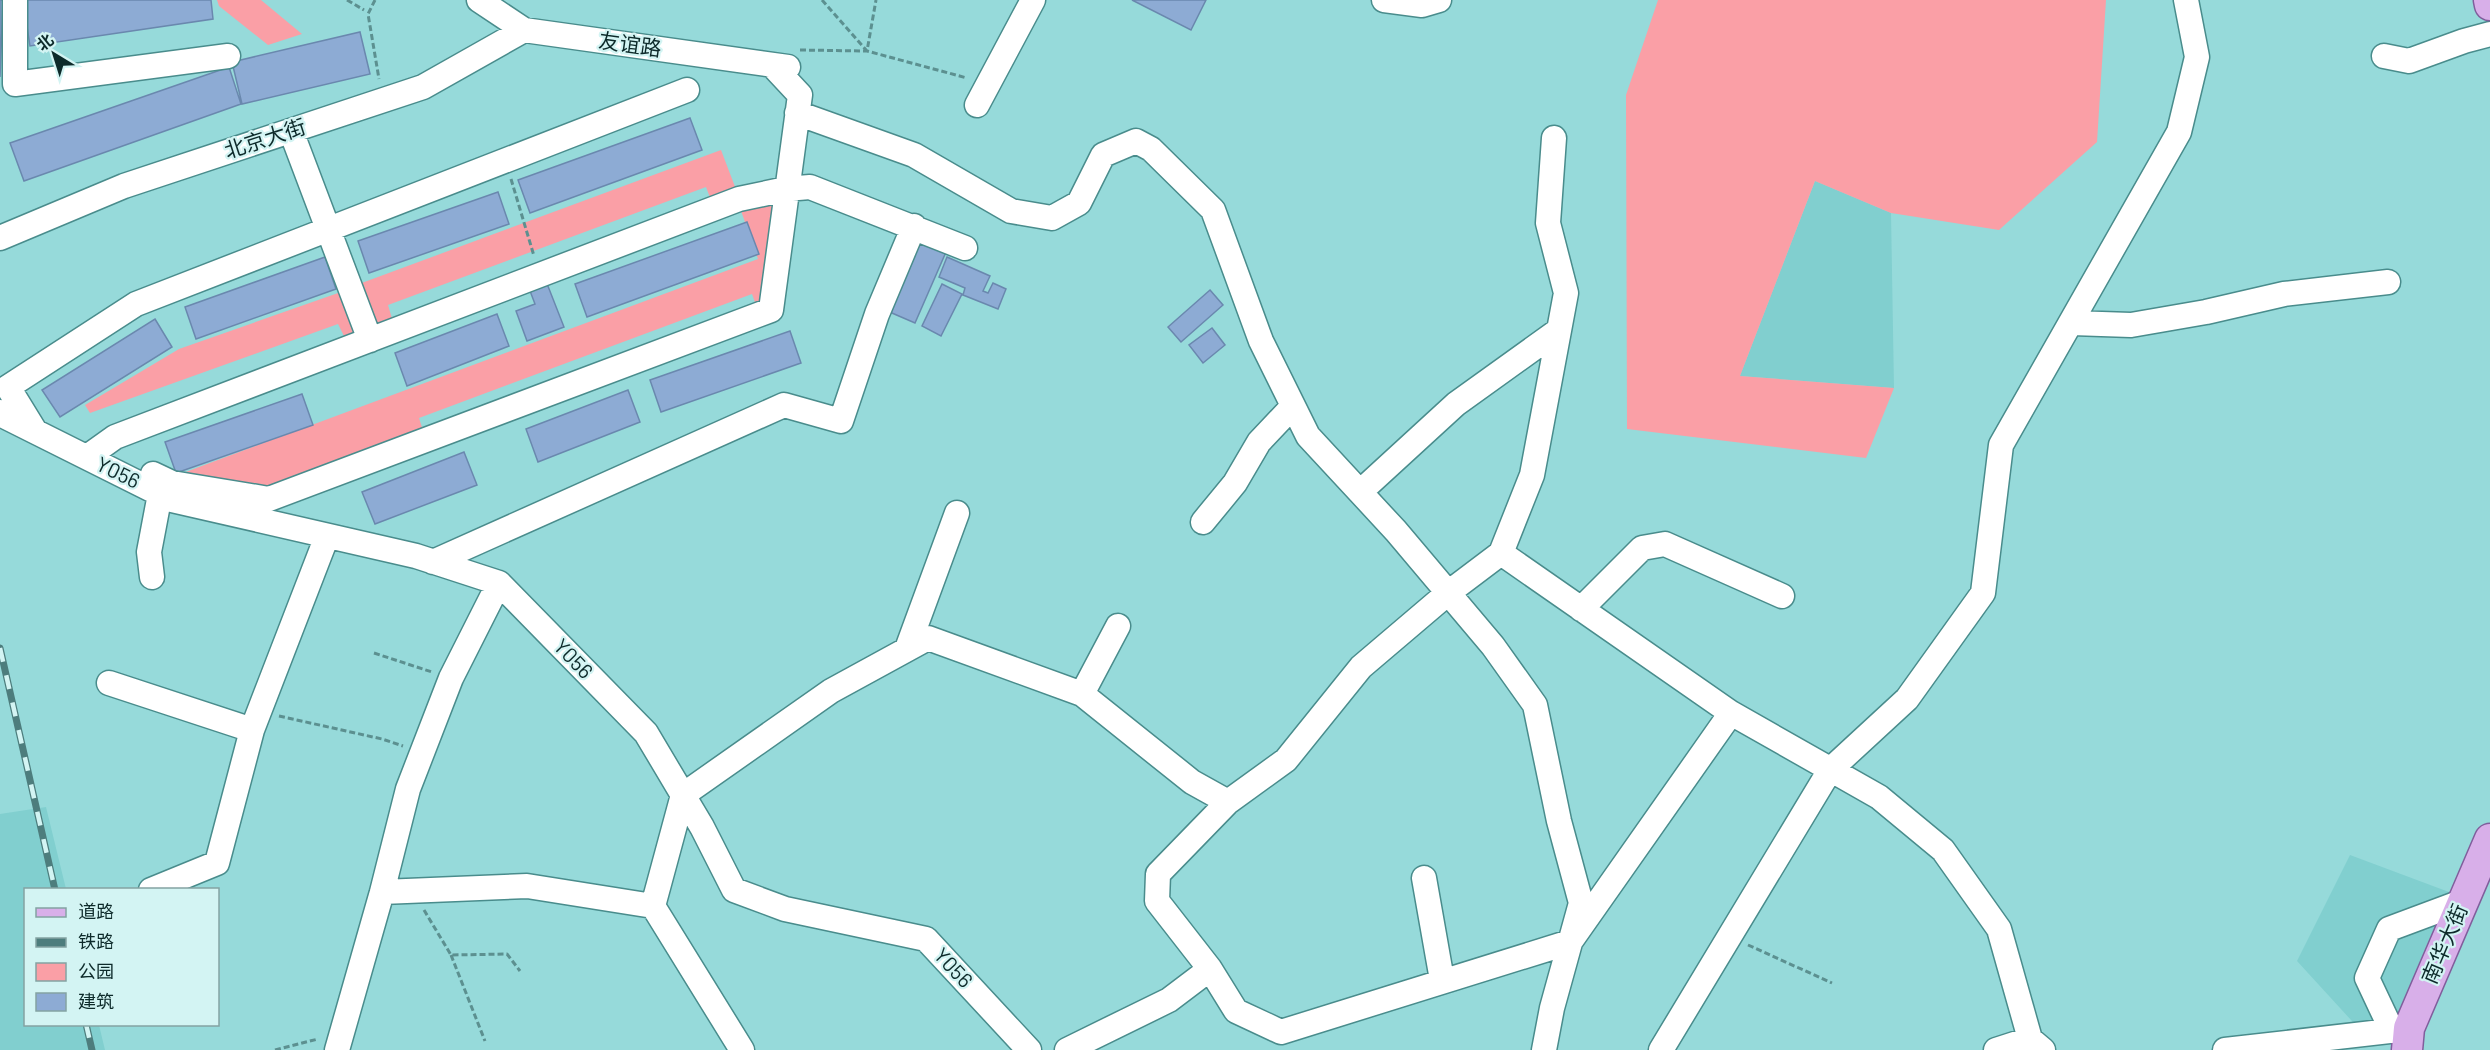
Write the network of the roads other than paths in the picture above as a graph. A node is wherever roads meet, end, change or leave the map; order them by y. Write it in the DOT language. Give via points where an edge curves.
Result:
graph roads {
  1 [pos="15,0"];
  2 [pos="479,0"];
  3 [pos="1033,0"];
  4 [pos="1384,0"];
  5 [pos="1439,0"];
  6 [pos="2186,0"];
  7 [pos="2489,0"];
  8 [pos="2490,5"];
  9 [pos="524,30"];
  10 [pos="2490,34"];
  11 [pos="228,56"];
  12 [pos="2385,56"];
  13 [pos="687,90"];
  14 [pos="977,105"];
  15 [pos="797,113"];
  16 [pos="291,131"];
  17 [pos="1554,138"];
  18 [pos="786,189"];
  19 [pos="914,226"];
  20 [pos="329,229"];
  21 [pos="0,238"];
  22 [pos="965,248"];
  23 [pos="2388,282"];
  24 [pos="2072,323"];
  25 [pos="1559,330"];
  26 [pos="370,340"];
  27 [pos="1293,406"];
  28 [pos="1,414"];
  29 [pos="34,431"];
  30 [pos="93,453"];
  31 [pos="1360,492"];
  32 [pos="160,494"];
  33 [pos="957,513"];
  34 [pos="1203,522"];
  35 [pos="327,536"];
  36 [pos="1501,553"];
  37 [pos="433,562"];
  38 [pos="152,577"];
  39 [pos="499,583"];
  40 [pos="1448,593"];
  41 [pos="1782,596"];
  42 [pos="1581,609"];
  43 [pos="1118,626"];
  44 [pos="907,649"];
  45 [pos="109,683"];
  46 [pos="1082,694"];
  47 [pos="1731,713"];
  48 [pos="256,721"];
  49 [pos="1830,770"];
  50 [pos="683,795"];
  51 [pos="1228,802"];
  52 [pos="2489,846"];
  53 [pos="1424,878"];
  54 [pos="156,888"];
  55 [pos="382,892"];
  56 [pos="2464,901"];
  57 [pos="653,906"];
  58 [pos="1570,942"];
  59 [pos="1210,969"];
  60 [pos="1442,980"];
  61 [pos="2403,1036"];
  62 [pos="340,1041"];
  63 [pos="2037,1044"];
  64 [pos="742,1050"];
  65 [pos="1029,1050"];
  66 [pos="1067,1050"];
  67 [pos="1544,1050"];
  68 [pos="1662,1050"];
  69 [pos="1996,1050"];
  70 [pos="2225,1050"];
  1 -- 11 [label="street" via="15,84"];
  2 -- 9 [label="street, 友谊路"];
  3 -- 14 [label="street"];
  4 -- 5 [label="street" via="1422,5"];
  6 -- 24 [label="street" via="2197,57 2179,132"];
  7 -- 8 [label="main road"];
  9 -- 15 [label="street, 友谊路" via="784,60 800,95"];
  9 -- 16 [label="street, 北京大街" via="423,87"];
  10 -- 12 [label="street" via="2409,61"];
  13 -- 20 [label="street"];
  15 -- 18 [label="street"];
  15 -- 27 [label="street" via="914,155 1011,211 1052,218 1079,203 1103,155 1136,141 1151,149 1213,210 1261,341"];
  16 -- 20 [label="street"];
  16 -- 21 [label="street, 北京大街" via="124,186"];
  17 -- 25 [label="street" via="1548,223 1566,293"];
  18 -- 19 [label="street" via="810,187"];
  18 -- 26 [label="street" via="739,199"];
  18 -- 30 [label="street" via="771,310 269,499 172,483"];
  19 -- 22 [label="street"];
  19 -- 37 [label="street" via="877,314 841,421 784,405"];
  20 -- 26 [label="street"];
  20 -- 29 [label="street" via="136,304 8,387"];
  23 -- 24 [label="street" via="2283,294 2131,325"];
  24 -- 49 [label="street" via="2001,445 1983,593 1907,699"];
  25 -- 31 [label="street" via="1456,404"];
  25 -- 36 [label="street" via="1532,475"];
  26 -- 30 [label="street" via="115,437"];
  27 -- 31 [label="street" via="1308,436"];
  27 -- 34 [label="street" via="1259,442 1235,483"];
  28 -- 29 [label="street, Y056 / Y056"];
  29 -- 30 [label="street, Y056 / Y056"];
  30 -- 32 [label="street, Y056 / Y056"];
  31 -- 40 [label="street"];
  32 -- 35 [label="street, Y056 / Y056"];
  32 -- 38 [label="street" via="149,552"];
  33 -- 44 [label="street"];
  35 -- 37 [label="street, Y056 / Y056"];
  35 -- 48 [label="street"];
  36 -- 40 [label="street"];
  36 -- 42 [label="street"];
  37 -- 39 [label="street, Y056 / Y056"];
  39 -- 50 [label="street, Y056 / Y056" via="645,733"];
  39 -- 55 [label="street" via="451,678 408,789"];
  40 -- 51 [label="street" via="1361,667 1286,760"];
  40 -- 58 [label="street" via="1493,646 1534,705 1581,903"];
  41 -- 42 [label="street" via="1665,544 1642,548"];
  42 -- 47 [label="street"];
  43 -- 46 [label="street"];
  44 -- 46 [label="street" via="928,638"];
  44 -- 50 [label="street" via="831,691"];
  45 -- 48 [label="street"];
  46 -- 51 [label="street" via="1191,782"];
  47 -- 49 [label="street"];
  47 -- 58 [label="street"];
  48 -- 54 [label="street" via="217,863"];
  49 -- 63 [label="street" via="1879,797 1943,850 1999,929"];
  49 -- 68 [label="street"];
  50 -- 57 [label="street"];
  50 -- 65 [label="street, Y056 / Y056" via="734,890 785,909 926,939"];
  51 -- 59 [label="street" via="1158,874 1157,900"];
  52 -- 56 [label="main road, 南华大街"];
  53 -- 60 [label="street"];
  55 -- 57 [label="street" via="527,886"];
  55 -- 62 [label="street"];
  56 -- 61 [label="main road, 南华大街"];
  56 -- 61 [label="street" via="2389,928 2367,978"];
  57 -- 64 [label="street"];
  58 -- 60 [label="street"];
  58 -- 67 [label="street"];
  59 -- 60 [label="street" via="1236,1011 1281,1032"];
  59 -- 66 [label="street" via="1169,999"];
  61 -- 70 [label="street"];
  63 -- 69 [label="street"];
}
